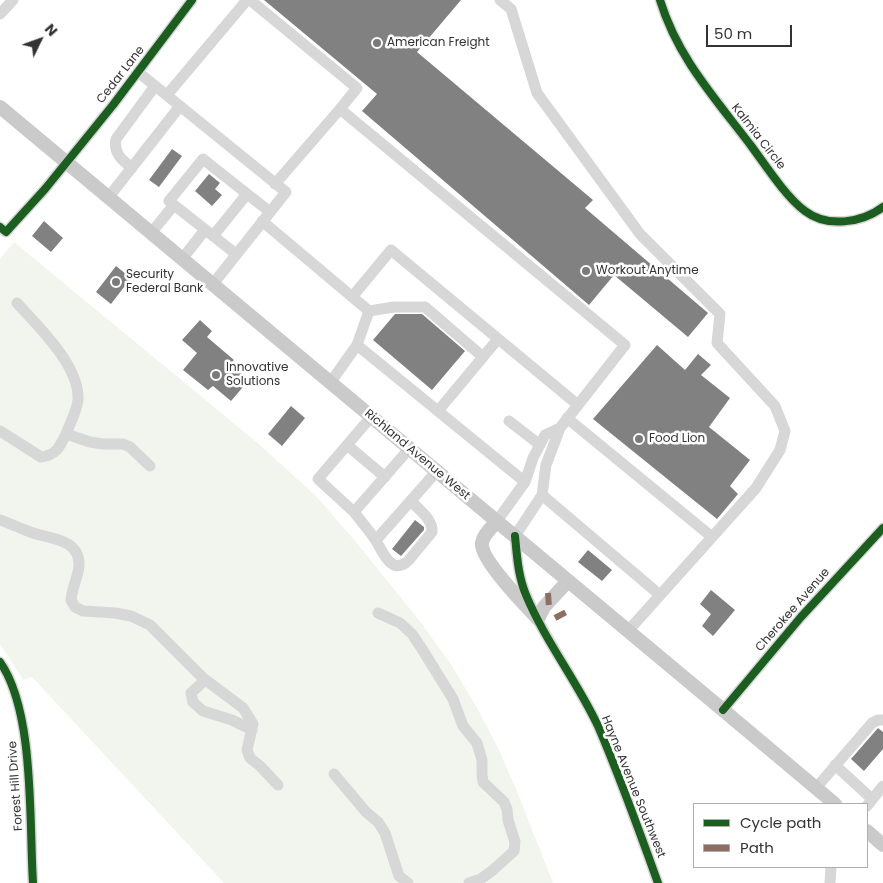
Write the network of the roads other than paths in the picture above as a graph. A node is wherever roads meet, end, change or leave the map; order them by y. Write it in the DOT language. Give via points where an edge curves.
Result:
graph roads {
  1 [pos="13,0"];
  2 [pos="192,0"];
  3 [pos="248,0"];
  4 [pos="500,0"];
  5 [pos="660,0"];
  6 [pos="0,14"];
  7 [pos="138,72"];
  8 [pos="155,86"];
  9 [pos="167,95"];
  10 [pos="180,106"];
  11 [pos="0,107"];
  12 [pos="340,109"];
  13 [pos="66,162"];
  14 [pos="132,168"];
  15 [pos="275,184"];
  16 [pos="247,194"];
  17 [pos="108,198"];
  18 [pos="174,205"];
  19 [pos="883,207"];
  20 [pos="266,216"];
  21 [pos="0,227"];
  22 [pos="151,233"];
  23 [pos="209,233"];
  24 [pos="236,254"];
  25 [pos="182,259"];
  26 [pos="213,284"];
  27 [pos="352,297"];
  28 [pos="17,303"];
  29 [pos="369,311"];
  30 [pos="498,339"];
  31 [pos="357,345"];
  32 [pos="483,357"];
  33 [pos="330,383"];
  34 [pos="578,405"];
  35 [pos="438,411"];
  36 [pos="371,417"];
  37 [pos="567,418"];
  38 [pos="509,420"];
  39 [pos="560,428"];
  40 [pos="0,431"];
  41 [pos="66,434"];
  42 [pos="347,445"];
  43 [pos="540,445"];
  44 [pos="409,449"];
  45 [pos="150,466"];
  46 [pos="437,471"];
  47 [pos="385,477"];
  48 [pos="525,482"];
  49 [pos="542,495"];
  50 [pos="411,501"];
  51 [pos="354,512"];
  52 [pos="0,520"];
  53 [pos="497,521"];
  54 [pos="883,528"];
  55 [pos="514,536"];
  56 [pos="712,537"];
  57 [pos="376,540"];
  58 [pos="568,581"];
  59 [pos="660,595"];
  60 [pos="378,613"];
  61 [pos="538,619"];
  62 [pos="628,631"];
  63 [pos="0,662"];
  64 [pos="206,680"];
  65 [pos="723,710"];
  66 [pos="881,720"];
  67 [pos="252,730"];
  68 [pos="835,766"];
  69 [pos="334,774"];
  70 [pos="278,785"];
  71 [pos="883,786"];
  72 [pos="816,788"];
  73 [pos="870,802"];
  74 [pos="834,803"];
  75 [pos="868,833"];
  76 [pos="882,843"];
  77 [pos="831,868"];
  78 [pos="33,883"];
  79 [pos="408,883"];
  80 [pos="469,883"];
  81 [pos="658,883"];
  82 [pos="830,883"];
  1 -- 6 [label="street"];
  2 -- 7 [label="street, Cedar Lane"];
  3 -- 9 [label="street"];
  3 -- 12 [label="street" via="356,88"];
  4 -- 56 [label="street" via="511,9 537,93 640,234 720,314 717,343 774,406 785,431 780,450 756,488"];
  5 -- 19 [label="street, Kalmia Circle" via="670,29 694,71 772,174 805,211 823,219 847,221 868,216"];
  7 -- 8 [label="street"];
  7 -- 13 [label="street, Cedar Lane"];
  8 -- 9 [label="street"];
  8 -- 14 [label="street" via="114,146 121,159"];
  9 -- 10 [label="street"];
  10 -- 14 [label="street"];
  10 -- 15 [label="street"];
  11 -- 13 [label="main road, Richland Avenue West"];
  12 -- 15 [label="street"];
  12 -- 34 [label="street" via="625,345"];
  13 -- 17 [label="main road, Richland Avenue West"];
  13 -- 21 [label="street, Cedar Lane" via="6,232"];
  14 -- 17 [label="street"];
  15 -- 20 [label="street" via="286,192"];
  16 -- 18 [label="street" via="203,159 169,201"];
  16 -- 20 [label="street"];
  16 -- 23 [label="street"];
  17 -- 22 [label="main road, Richland Avenue West"];
  18 -- 22 [label="street"];
  18 -- 23 [label="street"];
  20 -- 24 [label="street"];
  20 -- 27 [label="street"];
  22 -- 25 [label="main road, Richland Avenue West"];
  23 -- 24 [label="street"];
  23 -- 25 [label="street"];
  24 -- 26 [label="street"];
  25 -- 26 [label="main road, Richland Avenue West"];
  26 -- 33 [label="main road, Richland Avenue West"];
  27 -- 29 [label="street"];
  27 -- 30 [label="street" via="391,250"];
  28 -- 41 [label="street" via="51,341 72,373 78,401"];
  29 -- 31 [label="street"];
  29 -- 32 [label="street" via="425,307"];
  30 -- 32 [label="street"];
  30 -- 34 [label="street"];
  31 -- 33 [label="street"];
  31 -- 35 [label="street"];
  32 -- 35 [label="street"];
  33 -- 36 [label="main road, Richland Avenue West"];
  34 -- 37 [label="street"];
  35 -- 48 [label="street"];
  36 -- 42 [label="street"];
  36 -- 44 [label="main road, Richland Avenue West"];
  37 -- 39 [label="street"];
  37 -- 56 [label="street"];
  38 -- 43 [label="street"];
  39 -- 43 [label="street" via="545,435"];
  39 -- 49 [label="street" via="546,465"];
  40 -- 41 [label="street" via="41,457 57,452"];
  41 -- 45 [label="street" via="90,442 123,444"];
  42 -- 47 [label="street"];
  42 -- 51 [label="street" via="318,478"];
  43 -- 48 [label="street"];
  44 -- 46 [label="main road, Richland Avenue West"];
  44 -- 47 [label="street"];
  46 -- 50 [label="street"];
  46 -- 53 [label="main road, Richland Avenue West"];
  47 -- 51 [label="street"];
  48 -- 53 [label="street"];
  49 -- 55 [label="street"];
  49 -- 59 [label="street"];
  50 -- 57 [label="street"];
  50 -- 57 [label="street" via="432,526 430,535 408,561 398,565 390,563"];
  51 -- 57 [label="street"];
  52 -- 64 [label="street" via="67,543 78,557 79,565 71,600 75,607 142,620"];
  53 -- 55 [label="main road, Richland Avenue West"];
  53 -- 61 [label="main road" via="482,540 482,550"];
  54 -- 65 [label="street, Cherokee Avenue" via="801,617"];
  55 -- 58 [label="main road, Richland Avenue West"];
  55 -- 61 [label="street, Hayne Avenue Southwest" via="522,584"];
  56 -- 59 [label="street"];
  58 -- 61 [label="main road" via="544,607"];
  58 -- 62 [label="main road, Richland Avenue West"];
  59 -- 62 [label="street"];
  60 -- 80 [label="street" via="400,623 422,649 453,699 463,726 477,743 484,782 507,809 514,851 481,879"];
  61 -- 81 [label="street, Hayne Avenue Southwest" via="597,726"];
  62 -- 65 [label="main road, Richland Avenue West"];
  63 -- 78 [label="street, Forest Hill Drive" via="9,678 21,718 28,762"];
  64 -- 67 [label="street" via="243,708 253,724"];
  64 -- 67 [label="street" via="191,693 192,702 203,711"];
  65 -- 72 [label="main road, Richland Avenue West"];
  66 -- 68 [label="street" via="872,723"];
  67 -- 70 [label="street" via="248,750 250,758"];
  68 -- 72 [label="street"];
  68 -- 73 [label="street"];
  69 -- 79 [label="street" via="381,827 399,876"];
  71 -- 73 [label="street"];
  72 -- 74 [label="main road, Richland Avenue West"];
  75 -- 76 [label="main road"];
  77 -- 82 [label="street"];
}
